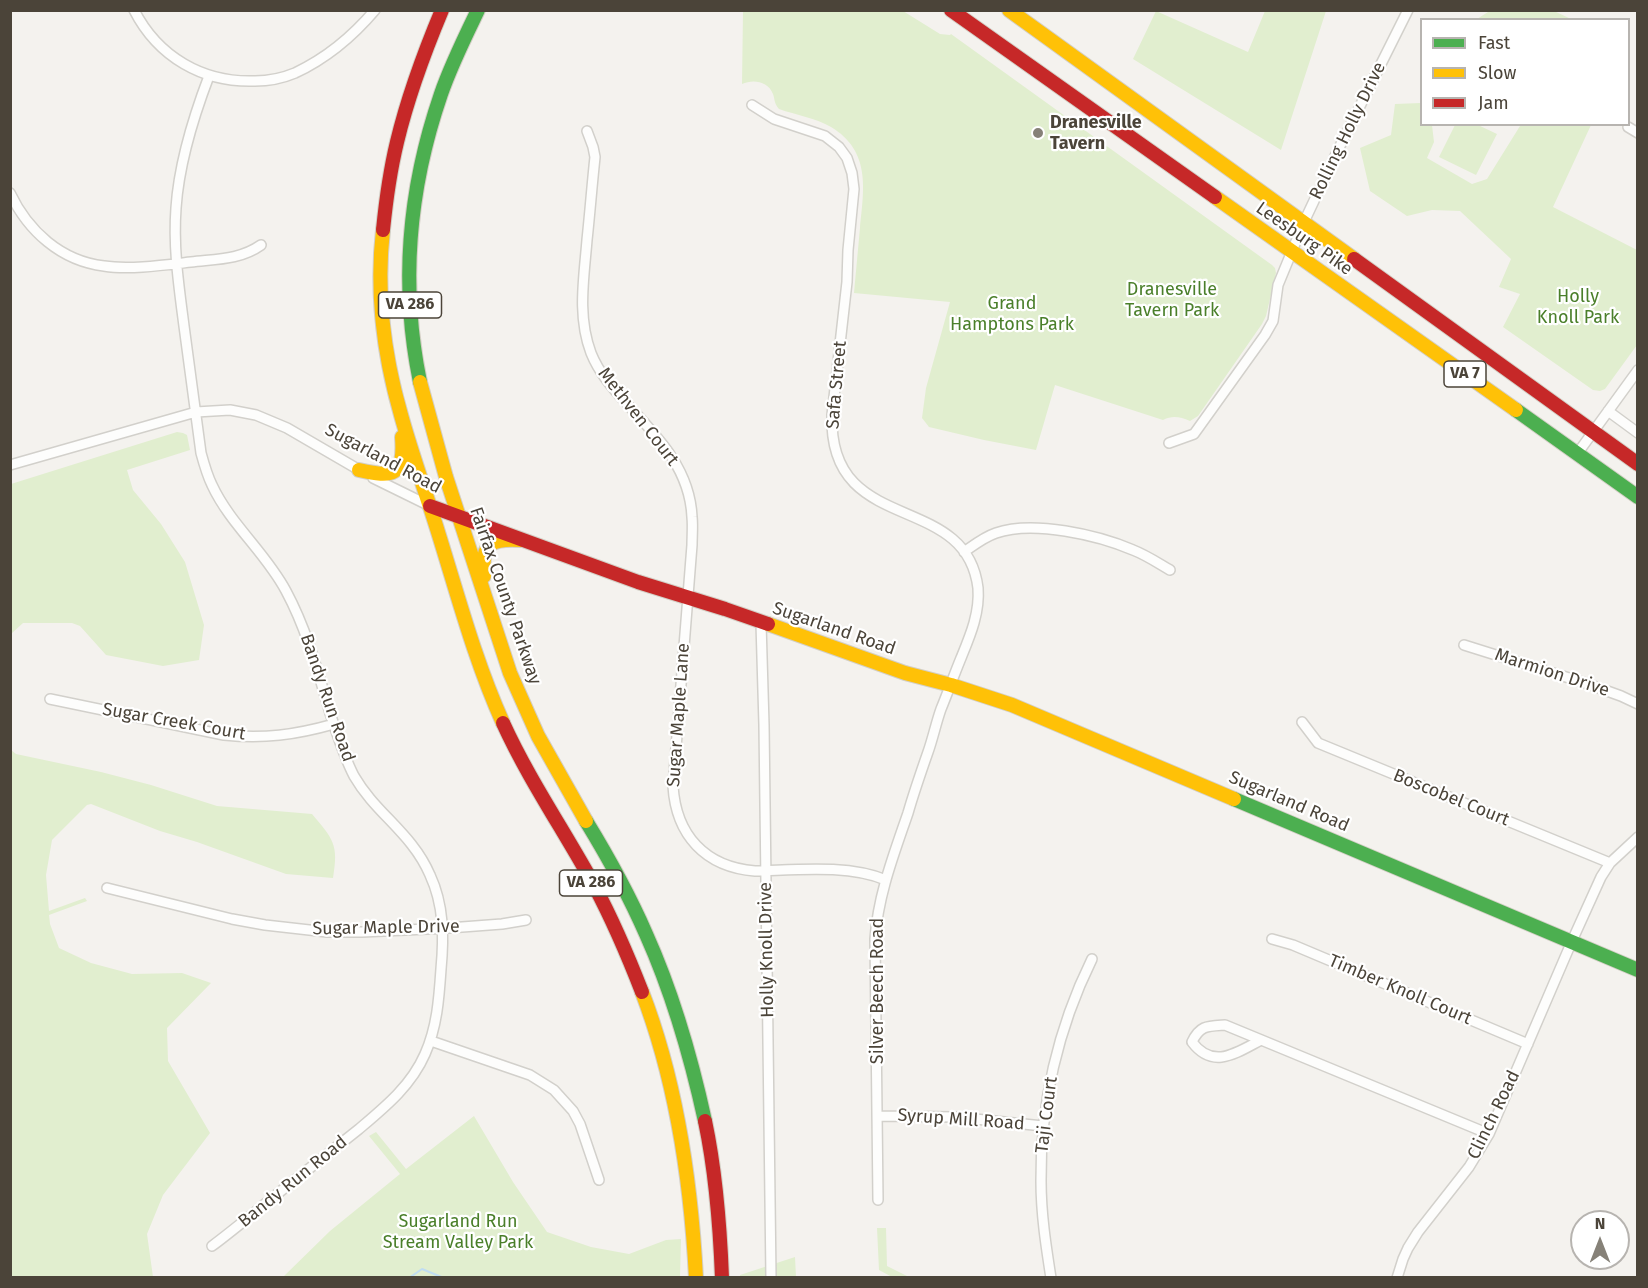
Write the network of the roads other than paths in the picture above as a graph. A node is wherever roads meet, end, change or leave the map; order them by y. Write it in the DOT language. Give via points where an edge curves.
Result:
graph roads {
  1 [pos="134,10"];
  2 [pos="375,10"];
  3 [pos="442,10"];
  4 [pos="478,10"];
  5 [pos="941,10"];
  6 [pos="951,10"];
  7 [pos="1010,10"];
  8 [pos="1408,10"];
  9 [pos="989,38"];
  10 [pos="208,76"];
  11 [pos="752,105"];
  12 [pos="1628,127"];
  13 [pos="587,131"];
  14 [pos="1638,133"];
  15 [pos="10,193"];
  16 [pos="1304,222"];
  17 [pos="261,245"];
  18 [pos="1292,253"];
  19 [pos="176,264"];
  20 [pos="1638,370"];
  21 [pos="397,400"];
  22 [pos="1608,411"];
  23 [pos="196,412"];
  24 [pos="1593,431"];
  25 [pos="1638,433"];
  26 [pos="1169,443"];
  27 [pos="1577,454"];
  28 [pos="1638,464"];
  29 [pos="10,465"];
  30 [pos="359,470"];
  31 [pos="1638,497"];
  32 [pos="430,506"];
  33 [pos="459,517"];
  34 [pos="521,540"];
  35 [pos="964,552"];
  36 [pos="1170,570"];
  37 [pos="687,597"];
  38 [pos="491,616"];
  39 [pos="761,623"];
  40 [pos="1464,645"];
  41 [pos="951,685"];
  42 [pos="50,699"];
  43 [pos="1638,704"];
  44 [pos="1302,722"];
  45 [pos="334,724"];
  46 [pos="1638,837"];
  47 [pos="1610,863"];
  48 [pos="766,871"];
  49 [pos="886,880"];
  50 [pos="107,888"];
  51 [pos="526,920"];
  52 [pos="442,927"];
  53 [pos="1272,939"];
  54 [pos="1572,941"];
  55 [pos="1092,959"];
  56 [pos="1638,970"];
  57 [pos="1261,1040"];
  58 [pos="430,1041"];
  59 [pos="1528,1044"];
  60 [pos="878,1116"];
  61 [pos="1043,1126"];
  62 [pos="1489,1134"];
  63 [pos="599,1180"];
  64 [pos="878,1200"];
  65 [pos="212,1246"];
  66 [pos="696,1278"];
  67 [pos="722,1278"];
  68 [pos="771,1278"];
  69 [pos="1051,1278"];
  70 [pos="1397,1278"];
  1 -- 10 [label="street" via="147,32 169,54"];
  2 -- 10 [label="street" via="346,40 293,74 261,81"];
  3 -- 21 [label="main road, VA 286" via="412,86 392,158 384,216 381,298"];
  4 -- 33 [label="main road, Fairfax County Parkway / VA 286" via="455,55 427,136 416,186 409,256 415,352"];
  5 -- 9 [label="main road"];
  6 -- 9 [label="main road, Leesburg Pike / VA 7"];
  7 -- 16 [label="main road, Leesburg Pike / VA 7"];
  8 -- 16 [label="street, Rolling Holly Drive"];
  9 -- 18 [label="main road, Leesburg Pike / VA 7"];
  10 -- 19 [label="street, Bandy Run Road" via="179,179"];
  11 -- 35 [label="street, Safa Street" via="774,118 825,136 839,147 852,173 847,282 831,430 837,457 850,479 864,492 937,527"];
  12 -- 14 [label="street"];
  13 -- 37 [label="street, Methven Court" via="595,158 582,291 583,324 599,370 663,442 686,486 692,517"];
  15 -- 19 [label="street" via="36,232 77,259 105,267"];
  16 -- 18 [label="street, Rolling Holly Drive"];
  16 -- 24 [label="main road, Leesburg Pike / VA 7"];
  17 -- 19 [label="street" via="235,257"];
  18 -- 26 [label="street, Rolling Holly Drive" via="1278,285 1273,321 1266,335 1194,434"];
  18 -- 27 [label="main road, Leesburg Pike / VA 7"];
  19 -- 23 [label="street, Bandy Run Road"];
  20 -- 22 [label="street"];
  21 -- 30 [label="main road" via="402,462 388,474"];
  21 -- 32 [label="main road, VA 286"];
  22 -- 24 [label="street"];
  22 -- 25 [label="street"];
  23 -- 29 [label="street, Sugarland Road"];
  23 -- 30 [label="street, Sugarland Road" via="230,410 264,418"];
  23 -- 45 [label="street, Bandy Run Road" via="201,453 212,485 272,568 296,609"];
  24 -- 27 [label="street"];
  24 -- 28 [label="main road, Leesburg Pike / VA 7"];
  27 -- 31 [label="main road, Leesburg Pike / VA 7"];
  30 -- 32 [label="street, Sugarland Road"];
  32 -- 33 [label="main road, Sugarland Road"];
  32 -- 66 [label="main road, VA 286" via="498,711 524,766 605,908 648,1012 680,1130 692,1207"];
  33 -- 34 [label="main road, Sugarland Road"];
  33 -- 38 [label="main road, Fairfax County Parkway / VA 286"];
  34 -- 37 [label="main road, Sugarland Road"];
  34 -- 38 [label="main road" via="500,538 484,551"];
  35 -- 36 [label="street" via="1003,531 1052,530 1098,538 1133,550"];
  35 -- 41 [label="street, Safa Street" via="975,576 978,603"];
  37 -- 39 [label="main road, Sugarland Road"];
  37 -- 48 [label="street, Sugar Maple Lane" via="673,786 677,812 689,837 707,855 729,867"];
  38 -- 67 [label="main road, Fairfax County Parkway / VA 286" via="528,714 625,889 675,1006 706,1127 720,1223"];
  39 -- 41 [label="main road, Sugarland Road"];
  39 -- 48 [label="street, Holly Knoll Drive"];
  40 -- 43 [label="street, Marmion Drive"];
  41 -- 49 [label="street, Silver Beech Road"];
  41 -- 54 [label="main road, Sugarland Road" via="1040,716"];
  42 -- 45 [label="street, Sugar Creek Court" via="244,737 284,736"];
  44 -- 47 [label="street, Boscobel Court" via="1318,743"];
  45 -- 52 [label="street, Bandy Run Road" via="347,761 364,791 423,860 436,892"];
  46 -- 47 [label="street"];
  47 -- 54 [label="street"];
  48 -- 49 [label="street, Sugar Maple Lane" via="840,871"];
  48 -- 68 [label="street, Holly Knoll Drive"];
  49 -- 60 [label="street, Silver Beech Road" via="875,939"];
  50 -- 52 [label="street, Sugar Maple Drive" via="232,919 297,929 362,932"];
  51 -- 52 [label="street, Sugar Maple Drive"];
  52 -- 58 [label="street, Bandy Run Road" via="438,1010"];
  53 -- 59 [label="street, Timber Knoll Court"];
  54 -- 56 [label="main road, Sugarland Road"];
  54 -- 59 [label="street, Clinch Road"];
  55 -- 61 [label="street, Taji Court" via="1058,1047"];
  57 -- 57 [label="street" via="1225,1025 1206,1026 1192,1042 1199,1052 1214,1059"];
  57 -- 62 [label="street"];
  58 -- 63 [label="street" via="530,1075 554,1090 580,1124"];
  58 -- 65 [label="street, Bandy Run Road" via="415,1072 390,1102"];
  59 -- 62 [label="street, Clinch Road"];
  60 -- 61 [label="street, Syrup Mill Road" via="956,1117"];
  60 -- 64 [label="street, Silver Beech Road"];
  61 -- 69 [label="street, Taji Court" via="1042,1205"];
  62 -- 70 [label="street, Clinch Road" via="1469,1167 1418,1232"];
}
